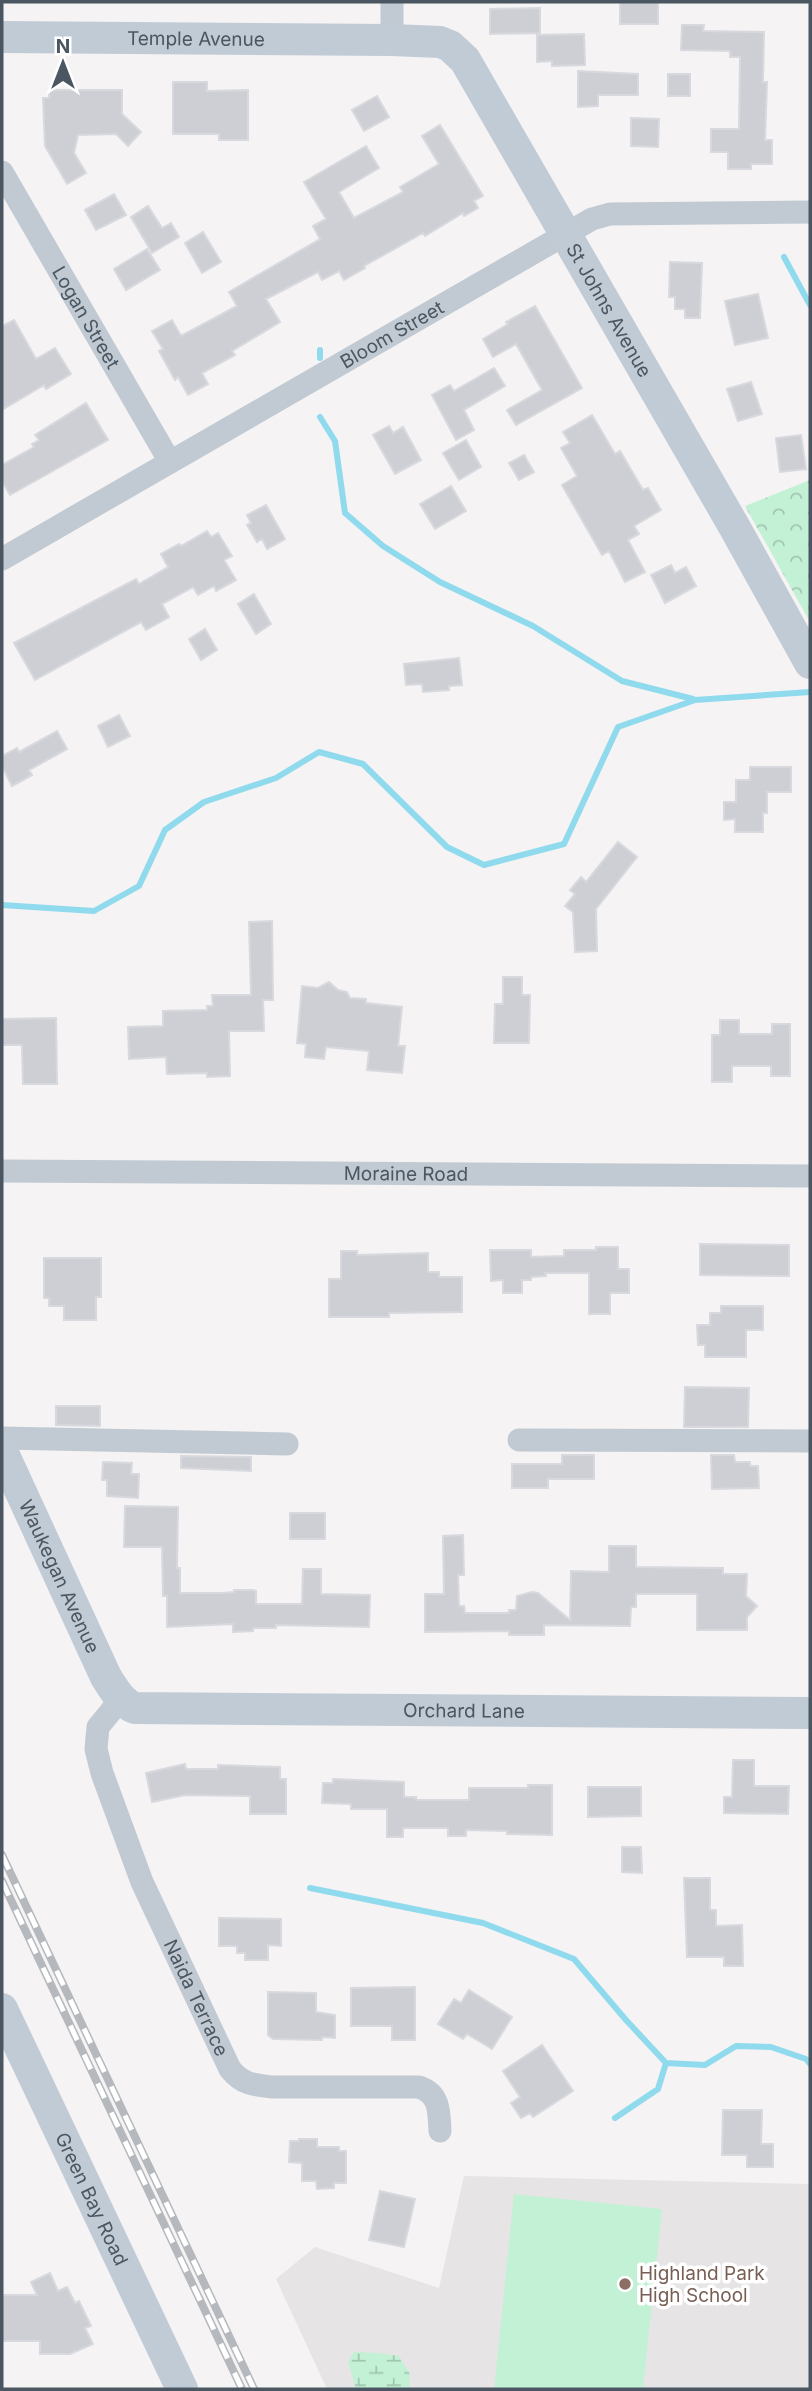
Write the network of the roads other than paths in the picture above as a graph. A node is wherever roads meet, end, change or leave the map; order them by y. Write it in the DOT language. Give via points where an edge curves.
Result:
graph roads {
  1 [pos="392,2"];
  2 [pos="2,37"];
  3 [pos="392,40"];
  4 [pos="2,172"];
  5 [pos="810,212"];
  6 [pos="566,235"];
  7 [pos="170,462"];
  8 [pos="2,559"];
  9 [pos="810,663"];
  10 [pos="2,1171"];
  11 [pos="810,1175"];
  12 [pos="2,1438"];
  13 [pos="519,1440"];
  14 [pos="810,1441"];
  15 [pos="287,1444"];
  16 [pos="2,1451"];
  17 [pos="121,1699"];
  18 [pos="810,1713"];
  19 [pos="2,2009"];
  20 [pos="440,2131"];
  21 [pos="181,2389"];
  1 -- 3 [label="street"];
  2 -- 3 [label="street, Temple Avenue"];
  3 -- 6 [label="street, St Johns Avenue" via="440,42 465,60"];
  4 -- 7 [label="street, Logan Street"];
  5 -- 6 [label="street, Bloom Street" via="610,214"];
  6 -- 7 [label="street, Bloom Street"];
  6 -- 9 [label="street, St Johns Avenue"];
  7 -- 8 [label="street, Bloom Street"];
  10 -- 11 [label="street, Moraine Road"];
  12 -- 15 [label="street"];
  13 -- 14 [label="street"];
  16 -- 17 [label="street, Waukegan Avenue" via="106,1677"];
  17 -- 18 [label="street, Orchard Lane" via="135,1708"];
  17 -- 20 [label="street, Naida Terrace" via="98,1727 96,1749 102,1773 142,1882 230,2069 248,2084 272,2087 419,2087 433,2095 439,2107"];
  19 -- 21 [label="street, Green Bay Road"];
}
